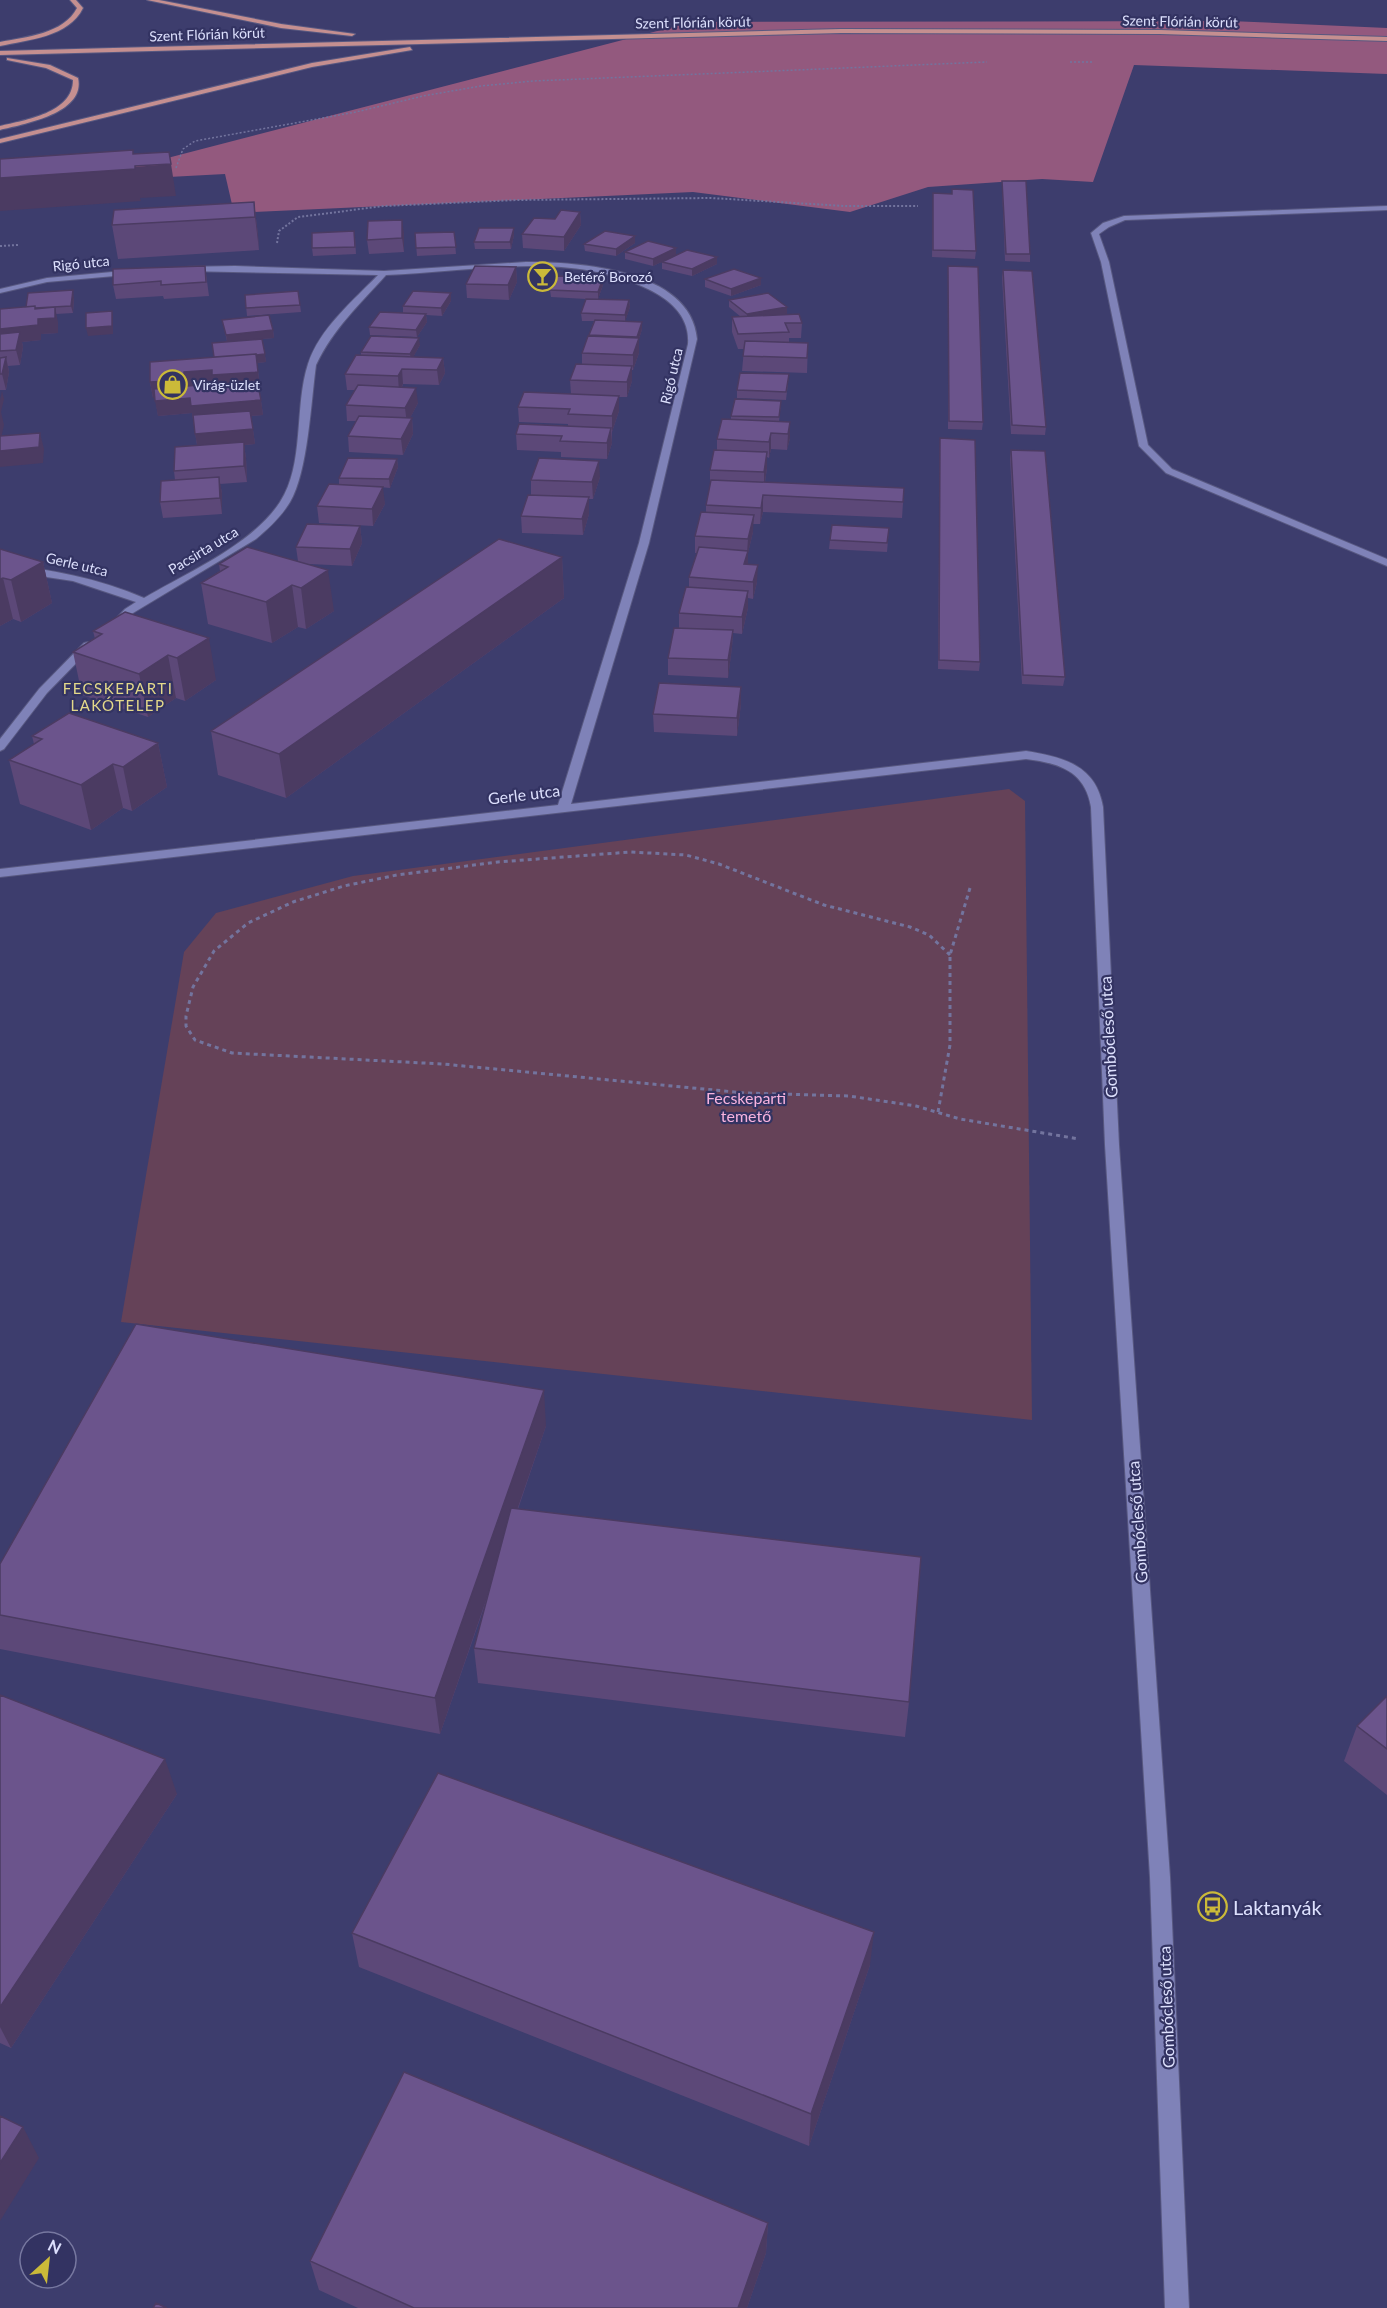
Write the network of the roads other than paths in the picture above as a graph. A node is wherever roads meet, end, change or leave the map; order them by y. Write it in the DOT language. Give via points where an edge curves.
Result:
graph roads {
  1 [pos="73,0"];
  2 [pos="150,0"];
  3 [pos="356,34"];
  4 [pos="367,35"];
  5 [pos="503,38"];
  6 [pos="1387,39"];
  7 [pos="421,40"];
  8 [pos="0,44"];
  9 [pos="0,55"];
  10 [pos="0,128"];
  11 [pos="0,141"];
  12 [pos="1387,208"];
  13 [pos="177,269"];
  14 [pos="144,271"];
  15 [pos="384,273"];
  16 [pos="0,291"];
  17 [pos="1387,562"];
  18 [pos="0,567"];
  19 [pos="144,602"];
  20 [pos="0,747"];
  21 [pos="1052,758"];
  22 [pos="564,806"];
  23 [pos="0,873"];
  24 [pos="1177,2308"];
  1 -- 8 [label="main road" via="80,9 72,21 42,34"];
  2 -- 3 [label="main road" via="281,26"];
  4 -- 7 [label="main road"];
  5 -- 6 [label="main road, Szent Flórián körút" via="947,31"];
  5 -- 7 [label="main road, Szent Flórián körút"];
  5 -- 11 [label="main road" via="312,65"];
  7 -- 9 [label="main road, Szent Flórián körút"];
  9 -- 10 [label="main road" via="48,66 76,79 78,87 65,105 29,121"];
  12 -- 17 [label="street" via="1124,218 1095,233 1105,262 1144,446 1168,471"];
  13 -- 15 [label="street, Rigó utca"];
  14 -- 16 [label="street, Rigó utca" via="47,280"];
  15 -- 19 [label="street, Pacsirta utca" via="318,350 312,365 296,478 286,501 270,522 232,551"];
  15 -- 22 [label="street, Rigó utca" via="548,265 605,271 633,279 670,298 690,322 693,339 689,361 644,543"];
  18 -- 19 [label="street, Gerle utca" via="77,578 117,589"];
  19 -- 20 [label="street, Pacsirta utca" via="83,649 43,691"];
  21 -- 22 [label="street, Gerle utca" via="992,758"];
  21 -- 24 [label="street, Gombócleső utca" via="1076,770 1091,785 1097,807 1112,1145 1160,1877"];
  22 -- 23 [label="street, Gerle utca"];
}
